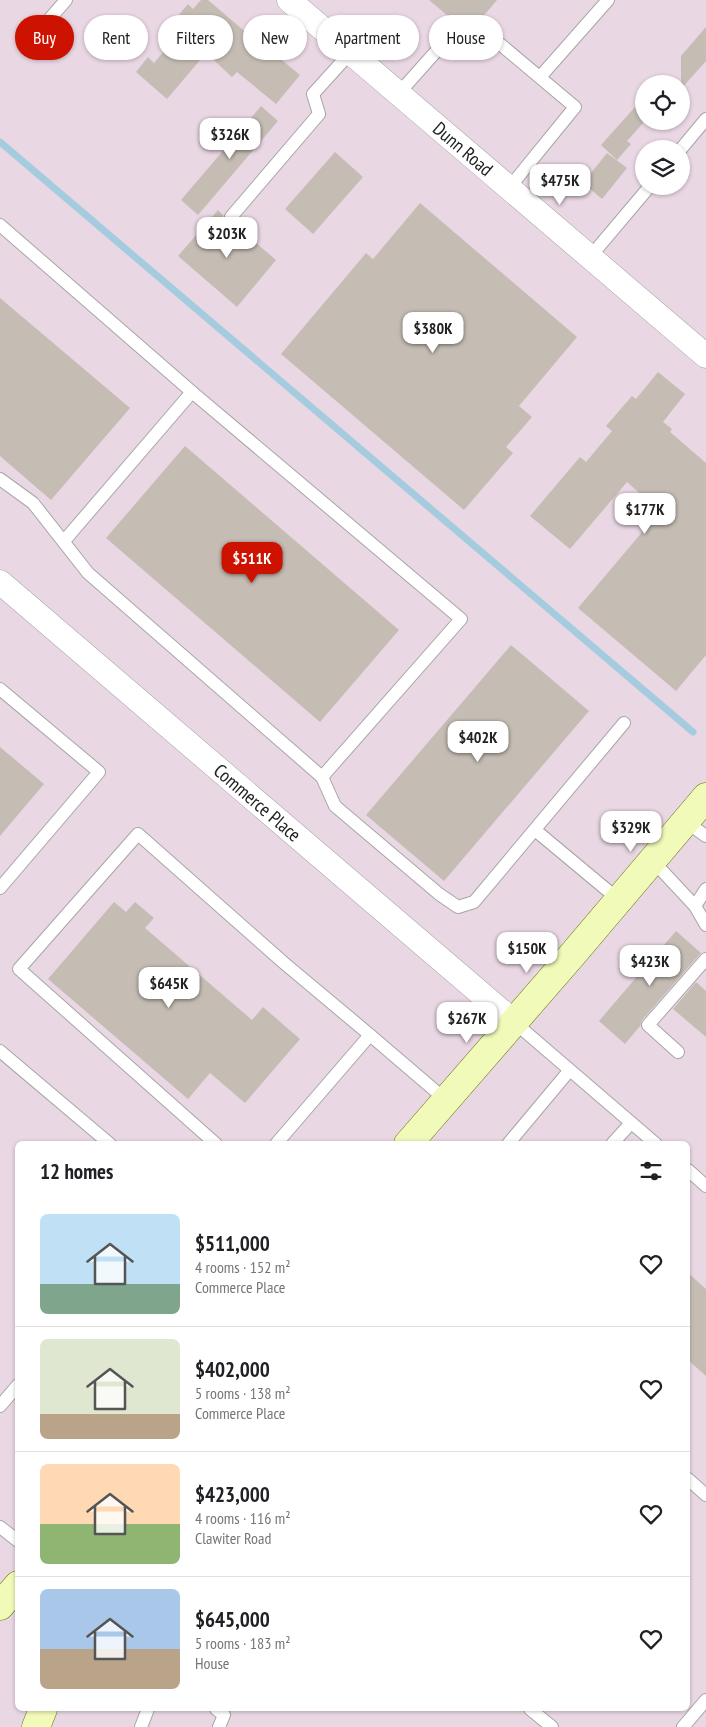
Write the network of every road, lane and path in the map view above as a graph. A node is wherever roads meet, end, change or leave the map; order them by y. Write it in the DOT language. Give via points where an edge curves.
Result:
graph roads {
  1 [pos="66,0"];
  2 [pos="289,0"];
  3 [pos="608,0"];
  4 [pos="53,15"];
  5 [pos="317,24"];
  6 [pos="344,60"];
  7 [pos="358,60"];
  8 [pos="540,77"];
  9 [pos="398,94"];
  10 [pos="706,119"];
  11 [pos="688,140"];
  12 [pos="509,188"];
  13 [pos="642,195"];
  14 [pos="231,217"];
  15 [pos="0,225"];
  16 [pos="590,257"];
  17 [pos="706,356"];
  18 [pos="192,392"];
  19 [pos="0,479"];
  20 [pos="64,541"];
  21 [pos="0,582"];
  22 [pos="0,689"];
  23 [pos="624,724"];
  24 [pos="322,777"];
  25 [pos="706,797"];
  26 [pos="696,828"];
  27 [pos="535,830"];
  28 [pos="652,860"];
  29 [pos="0,888"];
  30 [pos="706,889"];
  31 [pos="619,900"];
  32 [pos="695,906"];
  33 [pos="706,925"];
  34 [pos="706,959"];
  35 [pos="514,1022"];
  36 [pos="370,1035"];
  37 [pos="0,1051"];
  38 [pos="678,1052"];
  39 [pos="569,1071"];
  40 [pos="446,1100"];
  41 [pos="631,1123"];
  42 [pos="106,1141"];
  43 [pos="213,1141"];
  44 [pos="279,1141"];
  45 [pos="411,1141"];
  46 [pos="511,1141"];
  47 [pos="615,1141"];
  48 [pos="652,1141"];
  49 [pos="690,1172"];
  50 [pos="706,1186"];
  51 [pos="15,1388"];
  52 [pos="0,1406"];
  53 [pos="690,1481"];
  54 [pos="706,1495"];
  55 [pos="0,1527"];
  56 [pos="15,1539"];
  57 [pos="15,1588"];
  58 [pos="0,1606"];
  59 [pos="706,1700"];
  60 [pos="42,1711"];
  61 [pos="147,1711"];
  62 [pos="219,1711"];
  63 [pos="532,1711"];
  64 [pos="36,1727"];
  65 [pos="141,1727"];
  66 [pos="219,1727"];
  67 [pos="552,1727"];
  68 [pos="683,1727"];
  1 -- 4 [label="lane"];
  2 -- 5 [label="street, Dunn Road"];
  3 -- 8 [label="lane"];
  6 -- 14 [label="lane" via="313,94 319,114"];
  7 -- 9 [label="street, Dunn Road"];
  8 -- 9 [label="lane" via="500,44 448,38"];
  8 -- 12 [label="lane" via="575,107"];
  9 -- 12 [label="street, Dunn Road"];
  10 -- 11 [label="lane"];
  12 -- 16 [label="street, Dunn Road"];
  13 -- 16 [label="lane"];
  15 -- 18 [label="lane"];
  16 -- 17 [label="street, Dunn Road"];
  18 -- 20 [label="lane"];
  18 -- 24 [label="lane" via="461,619"];
  19 -- 20 [label="lane" via="33,503"];
  20 -- 24 [label="lane" via="88,573"];
  21 -- 35 [label="street, Commerce Place"];
  22 -- 29 [label="lane" via="99,772"];
  23 -- 27 [label="lane"];
  24 -- 27 [label="lane" via="335,806 458,907 474,902"];
  25 -- 26 [label="main road"];
  26 -- 28 [label="main road"];
  27 -- 31 [label="lane"];
  28 -- 31 [label="main road"];
  28 -- 32 [label="lane"];
  30 -- 32 [label="lane"];
  31 -- 35 [label="main road"];
  32 -- 33 [label="lane"];
  34 -- 38 [label="lane" via="648,1025"];
  35 -- 39 [label="lane"];
  35 -- 40 [label="main road"];
  36 -- 40 [label="lane"];
  36 -- 43 [label="lane" via="138,834 19,969"];
  36 -- 44 [label="lane"];
  37 -- 42 [label="lane"];
  39 -- 41 [label="lane"];
  39 -- 46 [label="lane"];
  40 -- 45 [label="main road"];
  41 -- 47 [label="lane"];
  41 -- 48 [label="lane"];
  49 -- 50 [label="lane"];
  51 -- 52 [label="lane"];
  53 -- 54 [label="lane"];
  55 -- 56 [label="lane"];
  57 -- 58 [label="main road"];
  59 -- 68 [label="lane"];
  60 -- 64 [label="main road"];
  61 -- 65 [label="lane"];
  62 -- 66 [label="lane" via="224,1715"];
  63 -- 67 [label="lane"];
}
